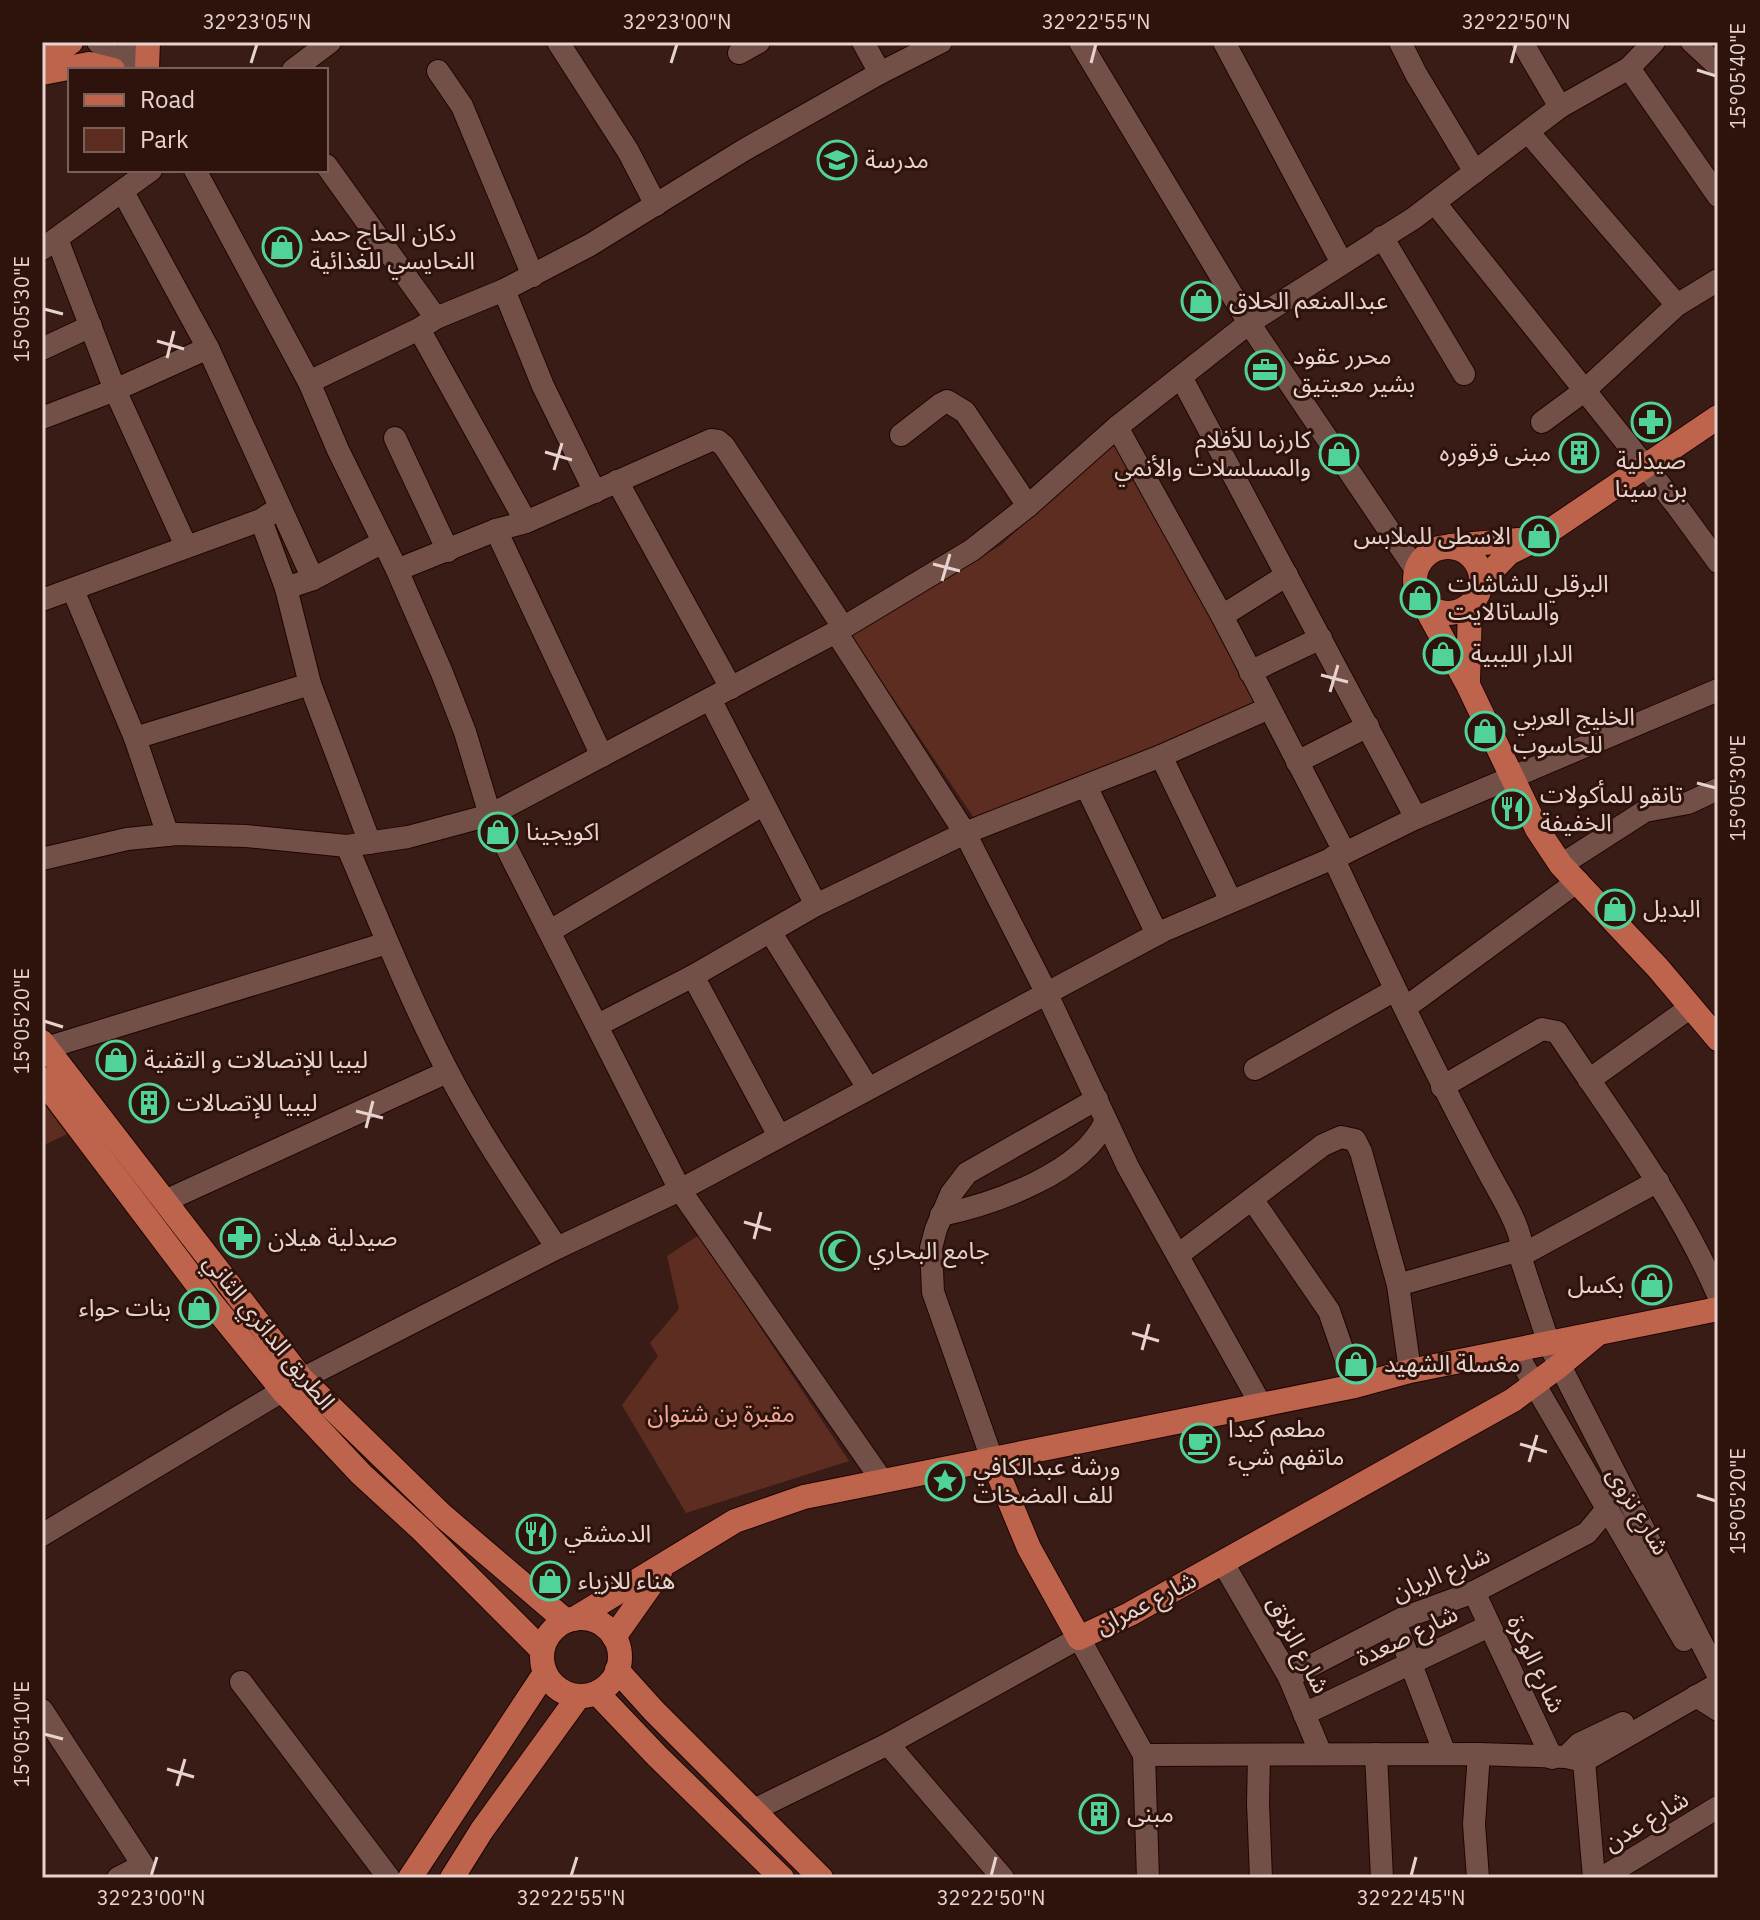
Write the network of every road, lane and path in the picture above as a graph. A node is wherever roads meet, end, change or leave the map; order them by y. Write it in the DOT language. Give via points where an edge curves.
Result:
graph roads {
  1 [pos="71,42"];
  2 [pos="98,42"];
  3 [pos="128,42"];
  4 [pos="148,42"];
  5 [pos="330,42"];
  6 [pos="558,42"];
  7 [pos="759,42"];
  8 [pos="863,42"];
  9 [pos="941,42"];
  10 [pos="1080,42"];
  11 [pos="1224,42"];
  12 [pos="1400,42"];
  13 [pos="1522,42"];
  14 [pos="1654,42"];
  15 [pos="1692,42"];
  16 [pos="739,53"];
  17 [pos="1716,60"];
  18 [pos="42,63"];
  19 [pos="68,68"];
  20 [pos="68,68"];
  21 [pos="105,68"];
  22 [pos="138,68"];
  23 [pos="140,68"];
  24 [pos="140,68"];
  25 [pos="296,68"];
  26 [pos="1629,68"];
  27 [pos="438,71"];
  28 [pos="42,73"];
  29 [pos="880,73"];
  30 [pos="1560,107"];
  31 [pos="1528,132"];
  32 [pos="328,168"];
  33 [pos="148,172"];
  34 [pos="196,172"];
  35 [pos="1475,172"];
  36 [pos="123,192"];
  37 [pos="1718,196"];
  38 [pos="1435,203"];
  39 [pos="656,205"];
  40 [pos="1382,237"];
  41 [pos="50,244"];
  42 [pos="1342,263"];
  43 [pos="533,276"];
  44 [pos="1718,280"];
  45 [pos="504,290"];
  46 [pos="1677,305"];
  47 [pos="1249,323"];
  48 [pos="427,324"];
  49 [pos="91,326"];
  50 [pos="208,348"];
  51 [pos="42,349"];
  52 [pos="1464,374"];
  53 [pos="1181,377"];
  54 [pos="309,382"];
  55 [pos="115,390"];
  56 [pos="1584,391"];
  57 [pos="1718,417"];
  58 [pos="42,418"];
  59 [pos="1542,422"];
  60 [pos="1117,427"];
  61 [pos="901,435"];
  62 [pos="395,438"];
  63 [pos="1644,468"];
  64 [pos="617,481"];
  65 [pos="595,492"];
  66 [pos="1028,506"];
  67 [pos="270,514"];
  68 [pos="526,522"];
  69 [pos="496,530"];
  70 [pos="1539,538"];
  71 [pos="383,542"];
  72 [pos="186,546"];
  73 [pos="1448,546"];
  74 [pos="448,551"];
  75 [pos="1718,562"];
  76 [pos="397,570"];
  77 [pos="1416,570"];
  78 [pos="1287,575"];
  79 [pos="313,579"];
  80 [pos="1482,581"];
  81 [pos="286,588"];
  82 [pos="73,590"];
  83 [pos="42,600"];
  84 [pos="1422,601"];
  85 [pos="1470,606"];
  86 [pos="1222,616"];
  87 [pos="840,630"];
  88 [pos="1321,638"];
  89 [pos="1250,672"];
  90 [pos="310,684"];
  91 [pos="1468,685"];
  92 [pos="731,688"];
  93 [pos="1718,690"];
  94 [pos="710,699"];
  95 [pos="1269,708"];
  96 [pos="1368,726"];
  97 [pos="135,738"];
  98 [pos="602,756"];
  99 [pos="1161,756"];
  100 [pos="1297,762"];
  101 [pos="1512,779"];
  102 [pos="1086,786"];
  103 [pos="1718,789"];
  104 [pos="764,804"];
  105 [pos="490,815"];
  106 [pos="1416,818"];
  107 [pos="965,833"];
  108 [pos="168,835"];
  109 [pos="358,844"];
  110 [pos="1339,855"];
  111 [pos="42,859"];
  112 [pos="1570,873"];
  113 [pos="1231,901"];
  114 [pos="816,905"];
  115 [pos="550,931"];
  116 [pos="771,933"];
  117 [pos="1157,934"];
  118 [pos="387,943"];
  119 [pos="693,976"];
  120 [pos="1046,992"];
  121 [pos="1400,999"];
  122 [pos="1691,1007"];
  123 [pos="598,1025"];
  124 [pos="1718,1039"];
  125 [pos="44,1045"];
  126 [pos="1255,1069"];
  127 [pos="447,1072"];
  128 [pos="42,1079"];
  129 [pos="1589,1080"];
  130 [pos="1442,1087"];
  131 [pos="868,1088"];
  132 [pos="1097,1099"];
  133 [pos="1106,1120"];
  134 [pos="779,1136"];
  135 [pos="1658,1181"];
  136 [pos="680,1190"];
  137 [pos="1252,1199"];
  138 [pos="165,1201"];
  139 [pos="941,1215"];
  140 [pos="557,1248"];
  141 [pos="1522,1253"];
  142 [pos="1178,1255"];
  143 [pos="1398,1285"];
  144 [pos="1718,1295"];
  145 [pos="1718,1309"];
  146 [pos="1597,1335"];
  147 [pos="1549,1344"];
  148 [pos="1515,1351"];
  149 [pos="1559,1366"];
  150 [pos="1410,1371"];
  151 [pos="292,1385"];
  152 [pos="1533,1385"];
  153 [pos="1355,1386"];
  154 [pos="1260,1403"];
  155 [pos="992,1459"];
  156 [pos="881,1479"];
  157 [pos="1607,1509"];
  158 [pos="42,1535"];
  159 [pos="1223,1563"];
  160 [pos="666,1564"];
  161 [pos="1474,1592"];
  162 [pos="570,1620"];
  163 [pos="1395,1622"];
  164 [pos="1489,1626"];
  165 [pos="614,1637"];
  166 [pos="1079,1638"];
  167 [pos="544,1662"];
  168 [pos="1412,1663"];
  169 [pos="617,1670"];
  170 [pos="1289,1677"];
  171 [pos="1712,1678"];
  172 [pos="241,1682"];
  173 [pos="588,1694"];
  174 [pos="42,1710"];
  175 [pos="1718,1710"];
  176 [pos="1304,1714"];
  177 [pos="888,1744"];
  178 [pos="1321,1754"];
  179 [pos="1376,1754"];
  180 [pos="1445,1754"];
  181 [pos="1479,1754"];
  182 [pos="1144,1755"];
  183 [pos="1570,1755"];
  184 [pos="1259,1757"];
  185 [pos="1718,1807"];
  186 [pos="752,1811"];
  187 [pos="148,1872"];
  188 [pos="118,1878"];
  189 [pos="389,1878"];
  190 [pos="410,1878"];
  191 [pos="452,1878"];
  192 [pos="782,1878"];
  193 [pos="821,1878"];
  194 [pos="1003,1878"];
  195 [pos="1148,1878"];
  196 [pos="1261,1878"];
  197 [pos="1382,1878"];
  198 [pos="1478,1878"];
  199 [pos="1594,1878"];
  200 [pos="1602,1878"];
  1 -- 18 [label="main road"];
  2 -- 22 [label="street"];
  3 -- 23 [label="street"];
  4 -- 24 [label="main road"];
  5 -- 25 [label="street"];
  6 -- 39 [label="street"];
  7 -- 16 [label="street"];
  8 -- 29 [label="street"];
  9 -- 29 [label="street"];
  10 -- 47 [label="street"];
  11 -- 42 [label="street"];
  12 -- 35 [label="street"];
  13 -- 30 [label="street"];
  14 -- 26 [label="street"];
  15 -- 17 [label="street"];
  19 -- 28 [label="main road"];
  20 -- 21 [label="main road"];
  26 -- 30 [label="street"];
  26 -- 37 [label="street"];
  27 -- 43 [label="street" via="462,106"];
  29 -- 39 [label="street"];
  30 -- 31 [label="street"];
  31 -- 35 [label="street"];
  31 -- 46 [label="street"];
  32 -- 48 [label="street"];
  33 -- 36 [label="street"];
  34 -- 54 [label="street"];
  35 -- 38 [label="street"];
  36 -- 41 [label="street"];
  36 -- 50 [label="street"];
  38 -- 40 [label="street"];
  38 -- 56 [label="street"];
  39 -- 43 [label="street"];
  40 -- 42 [label="street"];
  40 -- 52 [label="street"];
  41 -- 49 [label="street"];
  42 -- 47 [label="street"];
  43 -- 45 [label="street"];
  44 -- 46 [label="street"];
  45 -- 48 [label="street"];
  45 -- 65 [label="street"];
  46 -- 56 [label="street"];
  47 -- 53 [label="street"];
  47 -- 77 [label="street"];
  48 -- 54 [label="street"];
  48 -- 68 [label="street"];
  49 -- 51 [label="street"];
  49 -- 55 [label="street"];
  50 -- 55 [label="street"];
  50 -- 67 [label="street"];
  53 -- 60 [label="street"];
  53 -- 78 [label="street"];
  54 -- 71 [label="street"];
  55 -- 58 [label="street"];
  55 -- 72 [label="street"];
  56 -- 59 [label="street"];
  56 -- 63 [label="street"];
  57 -- 63 [label="main road"];
  60 -- 66 [label="street"];
  60 -- 86 [label="street, شارع نزوى"];
  61 -- 66 [label="street" via="941,404 954,403"];
  62 -- 74 [label="street"];
  63 -- 70 [label="main road"];
  63 -- 75 [label="street"];
  64 -- 65 [label="street"];
  64 -- 87 [label="street" via="718,441"];
  64 -- 92 [label="street"];
  65 -- 68 [label="street"];
  66 -- 87 [label="street" via="972,550"];
  67 -- 72 [label="street"];
  67 -- 79 [label="street"];
  67 -- 81 [label="street"];
  68 -- 69 [label="street"];
  69 -- 74 [label="street"];
  69 -- 98 [label="street"];
  70 -- 73 [label="main road"];
  70 -- 80 [label="main road" via="1509,553"];
  71 -- 76 [label="street"];
  71 -- 79 [label="street"];
  72 -- 82 [label="street"];
  73 -- 77 [label="main road" via="1428,553"];
  73 -- 80 [label="main road" via="1476,560"];
  74 -- 76 [label="street"];
  76 -- 105 [label="street" via="465,732"];
  77 -- 84 [label="main road"];
  78 -- 86 [label="street"];
  78 -- 88 [label="street"];
  79 -- 81 [label="street"];
  80 -- 85 [label="main road"];
  81 -- 90 [label="street"];
  82 -- 83 [label="street"];
  82 -- 97 [label="street"];
  84 -- 85 [label="main road" via="1440,613"];
  84 -- 91 [label="main road"];
  85 -- 91 [label="main road"];
  86 -- 89 [label="street, شارع نزوى"];
  87 -- 92 [label="street"];
  87 -- 107 [label="street"];
  88 -- 89 [label="street"];
  88 -- 96 [label="street"];
  89 -- 95 [label="street, شارع نزوى"];
  90 -- 97 [label="street"];
  90 -- 109 [label="street"];
  91 -- 101 [label="main road"];
  92 -- 94 [label="street"];
  93 -- 101 [label="street"];
  94 -- 98 [label="street"];
  94 -- 104 [label="street"];
  95 -- 99 [label="street"];
  95 -- 100 [label="street, شارع نزوى"];
  96 -- 100 [label="street"];
  96 -- 106 [label="street"];
  97 -- 108 [label="street"];
  98 -- 105 [label="street"];
  99 -- 102 [label="street"];
  99 -- 113 [label="street"];
  100 -- 110 [label="street, شارع نزوى"];
  101 -- 106 [label="street"];
  101 -- 112 [label="main road" via="1537,829"];
  102 -- 107 [label="street"];
  102 -- 117 [label="street"];
  103 -- 112 [label="street" via="1688,803 1645,811"];
  104 -- 114 [label="street"];
  104 -- 115 [label="street"];
  105 -- 109 [label="street"];
  105 -- 115 [label="street"];
  106 -- 110 [label="street"];
  107 -- 114 [label="street"];
  107 -- 120 [label="street"];
  108 -- 109 [label="street"];
  108 -- 111 [label="street"];
  109 -- 118 [label="street"];
  110 -- 113 [label="street"];
  110 -- 121 [label="street, شارع نزوى"];
  112 -- 121 [label="street"];
  112 -- 122 [label="main road"];
  113 -- 117 [label="street"];
  114 -- 116 [label="street"];
  115 -- 123 [label="street"];
  116 -- 119 [label="street"];
  116 -- 131 [label="street"];
  117 -- 120 [label="street"];
  118 -- 125 [label="street"];
  118 -- 127 [label="street"];
  119 -- 123 [label="street"];
  119 -- 134 [label="street"];
  120 -- 131 [label="street"];
  120 -- 132 [label="street"];
  121 -- 126 [label="street"];
  121 -- 130 [label="street, شارع نزوى"];
  122 -- 124 [label="main road"];
  122 -- 129 [label="street"];
  123 -- 136 [label="street"];
  125 -- 138 [label="main road, الطريق الدائري الثاني"];
  127 -- 138 [label="street"];
  127 -- 140 [label="street"];
  128 -- 151 [label="main road, الطريق الدائري الثاني" via="209,1300"];
  129 -- 130 [label="street" via="1557,1032 1542,1029"];
  129 -- 135 [label="street"];
  130 -- 141 [label="street, شارع نزوى" via="1512,1215"];
  131 -- 134 [label="street"];
  132 -- 133 [label="street"];
  132 -- 139 [label="street" via="967,1173"];
  133 -- 139 [label="street" via="1080,1156 1035,1182 979,1207"];
  133 -- 142 [label="street"];
  134 -- 136 [label="street"];
  135 -- 141 [label="street"];
  135 -- 144 [label="street"];
  136 -- 140 [label="street"];
  136 -- 156 [label="street"];
  137 -- 142 [label="street"];
  137 -- 143 [label="street" via="1323,1145 1341,1137 1355,1140"];
  137 -- 153 [label="street" via="1329,1311"];
  138 -- 151 [label="main road, الطريق الدائري الثاني"];
  139 -- 155 [label="street" via="931,1248 933,1292"];
  140 -- 151 [label="street"];
  141 -- 143 [label="street"];
  141 -- 147 [label="street, شارع نزوى"];
  142 -- 154 [label="street"];
  143 -- 150 [label="street"];
  145 -- 146 [label="main road"];
  146 -- 147 [label="main road"];
  146 -- 149 [label="main road, شارع عمران"];
  147 -- 148 [label="main road"];
  147 -- 149 [label="street, شارع نزوى"];
  148 -- 150 [label="main road"];
  148 -- 152 [label="street, شارع نزوى"];
  149 -- 152 [label="main road, شارع عمران"];
  149 -- 171 [label="street, شارع نزوى"];
  150 -- 153 [label="main road"];
  151 -- 158 [label="street"];
  151 -- 162 [label="main road, الطريق الدائري الثاني"];
  151 -- 167 [label="main road, الطريق الدائري الثاني" via="361,1474 422,1530"];
  152 -- 157 [label="street, شارع نزوى"];
  152 -- 159 [label="main road, شارع عمران"];
  153 -- 154 [label="main road"];
  154 -- 155 [label="main road"];
  155 -- 156 [label="main road"];
  155 -- 166 [label="main road" via="1029,1548"];
  156 -- 160 [label="main road" via="758,1511"];
  157 -- 161 [label="street, شارع الريان" via="1587,1533"];
  157 -- 171 [label="street, شارع نزوى"];
  159 -- 166 [label="main road, شارع عمران"];
  159 -- 170 [label="street, شارع الزلاق"];
  160 -- 162 [label="main road"];
  160 -- 165 [label="main road"];
  161 -- 163 [label="street, شارع الريان"];
  161 -- 164 [label="street, شارع الوكرة"];
  162 -- 165 [label="main road" via="592,1620"];
  162 -- 167 [label="main road" via="551,1632"];
  163 -- 168 [label="street"];
  163 -- 170 [label="street, شارع الريان"];
  164 -- 168 [label="street, شارع صعدة"];
  164 -- 183 [label="street, شارع الوكرة"];
  165 -- 169 [label="main road"];
  166 -- 177 [label="street, شارع عمران"];
  166 -- 182 [label="street"];
  167 -- 173 [label="main road" via="558,1689"];
  167 -- 190 [label="main road"];
  168 -- 176 [label="street, شارع صعدة"];
  168 -- 180 [label="street"];
  169 -- 173 [label="main road" via="609,1684"];
  169 -- 186 [label="main road"];
  170 -- 176 [label="street, شارع الزلاق"];
  171 -- 175 [label="street"];
  171 -- 183 [label="street"];
  172 -- 189 [label="street"];
  173 -- 191 [label="main road" via="482,1830"];
  173 -- 192 [label="main road"];
  174 -- 187 [label="street"];
  176 -- 178 [label="street, شارع الزلاق"];
  177 -- 186 [label="street, شارع عمران"];
  177 -- 194 [label="street"];
  178 -- 179 [label="street"];
  178 -- 184 [label="street"];
  179 -- 180 [label="street"];
  179 -- 197 [label="street"];
  180 -- 181 [label="street"];
  181 -- 183 [label="street"];
  181 -- 198 [label="street" via="1474,1824"];
  182 -- 184 [label="street"];
  182 -- 195 [label="street"];
  183 -- 199 [label="street"];
  184 -- 196 [label="street"];
  185 -- 200 [label="street, شارع عدن"];
  186 -- 193 [label="main road"];
  187 -- 188 [label="street"];
}
